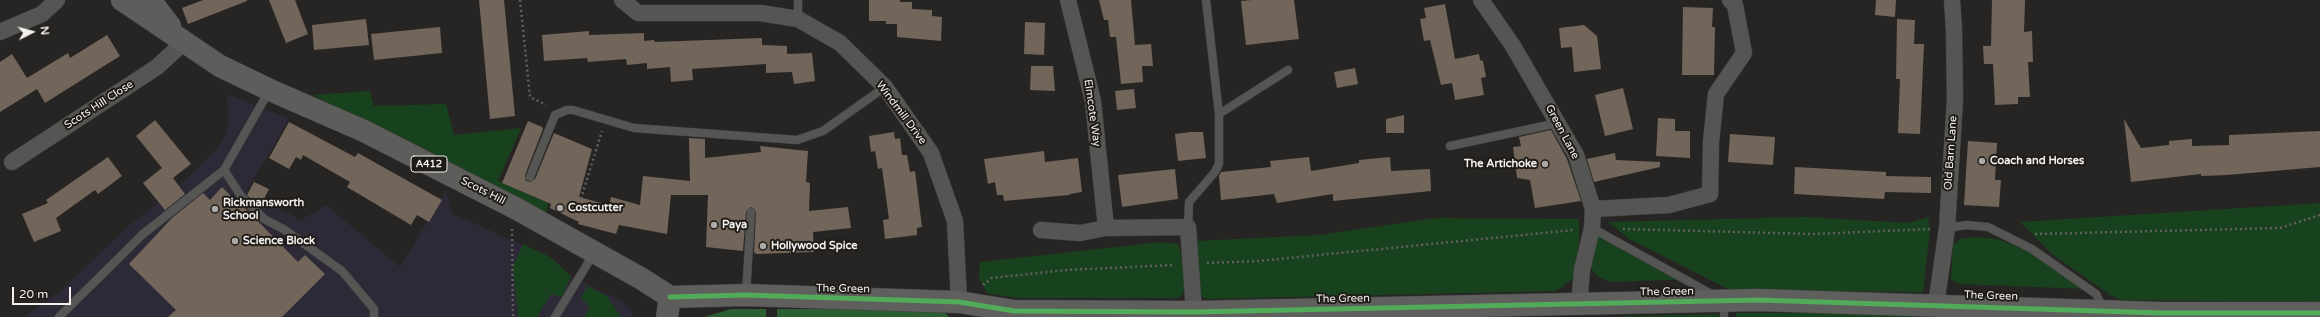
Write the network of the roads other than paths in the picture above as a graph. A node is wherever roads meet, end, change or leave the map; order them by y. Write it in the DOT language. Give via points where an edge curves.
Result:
graph roads {
  1 [pos="57,0"];
  2 [pos="122,0"];
  3 [pos="150,0"];
  4 [pos="622,0"];
  5 [pos="798,0"];
  6 [pos="1068,0"];
  7 [pos="1206,0"];
  8 [pos="1481,0"];
  9 [pos="1730,0"];
  10 [pos="1952,0"];
  11 [pos="798,19"];
  12 [pos="0,32"];
  13 [pos="183,43"];
  14 [pos="1288,70"];
  15 [pos="885,87"];
  16 [pos="270,90"];
  17 [pos="1219,114"];
  18 [pos="1558,123"];
  19 [pos="1450,146"];
  20 [pos="12,162"];
  21 [pos="224,170"];
  22 [pos="530,177"];
  23 [pos="1593,209"];
  24 [pos="751,212"];
  25 [pos="1188,227"];
  26 [pos="1106,228"];
  27 [pos="1592,228"];
  28 [pos="1946,228"];
  29 [pos="1041,230"];
  30 [pos="595,252"];
  31 [pos="746,296"];
  32 [pos="959,302"];
  33 [pos="1579,304"];
  34 [pos="1936,304"];
  35 [pos="669,307"];
  36 [pos="1724,309"];
  37 [pos="2104,310"];
  38 [pos="1194,312"];
  39 [pos="1416,313"];
  40 [pos="2320,313"];
  41 [pos="1011,314"];
  42 [pos="59,317"];
  43 [pos="374,317"];
  44 [pos="555,317"];
  1 -- 12 [label="street" via="42,14"];
  2 -- 13 [label="main road, Scots Hill / A412"];
  3 -- 13 [label="main road, Scots Hill / A412"];
  4 -- 11 [label="street, Windmill Drive" via="638,13 760,13"];
  5 -- 11 [label="lane"];
  6 -- 26 [label="street, Elmcote Way" via="1093,101"];
  7 -- 17 [label="lane"];
  8 -- 18 [label="street, Green Lane" via="1513,46"];
  9 -- 23 [label="street" via="1735,5 1744,53 1716,94 1711,142 1710,194 1669,205"];
  10 -- 28 [label="street, Old Barn Lane" via="1955,99"];
  11 -- 15 [label="street, Windmill Drive" via="840,43"];
  13 -- 16 [label="main road, Scots Hill / A412" via="220,66"];
  13 -- 20 [label="street, Scots Hill Close" via="157,68"];
  14 -- 17 [label="lane"];
  15 -- 22 [label="lane" via="823,131 797,140 634,128 573,110 560,112 555,115"];
  15 -- 32 [label="street, Windmill Drive" via="931,154 955,221"];
  16 -- 21 [label="lane"];
  16 -- 30 [label="main road, Scots Hill / A412" via="364,130"];
  17 -- 25 [label="lane" via="1219,164 1189,202"];
  18 -- 19 [label="lane"];
  18 -- 23 [label="street, Green Lane" via="1576,155"];
  21 -- 42 [label="lane" via="143,234"];
  21 -- 43 [label="lane" via="241,196 264,219 285,230 342,271 374,310"];
  23 -- 27 [label="street, Green Lane"];
  24 -- 31 [label="lane"];
  25 -- 26 [label="street"];
  25 -- 38 [label="street"];
  26 -- 29 [label="street" via="1080,233"];
  27 -- 33 [label="street, Green Lane" via="1582,270"];
  27 -- 36 [label="lane"];
  28 -- 34 [label="street, Old Barn Lane"];
  28 -- 37 [label="lane" via="1966,225 1988,227 2032,249 2096,294"];
  30 -- 35 [label="main road, Scots Hill / A412"];
  30 -- 44 [label="lane"];
  31 -- 32 [label="street, The Green"];
  31 -- 35 [label="street, The Green"];
  32 -- 41 [label="street, The Green"];
  33 -- 36 [label="street, The Green"];
  33 -- 39 [label="street, The Green"];
  34 -- 36 [label="street, The Green"];
  34 -- 37 [label="street, The Green"];
  37 -- 40 [label="street, The Green" via="2161,313"];
  38 -- 39 [label="street, The Green"];
  38 -- 41 [label="street, The Green"];
}
